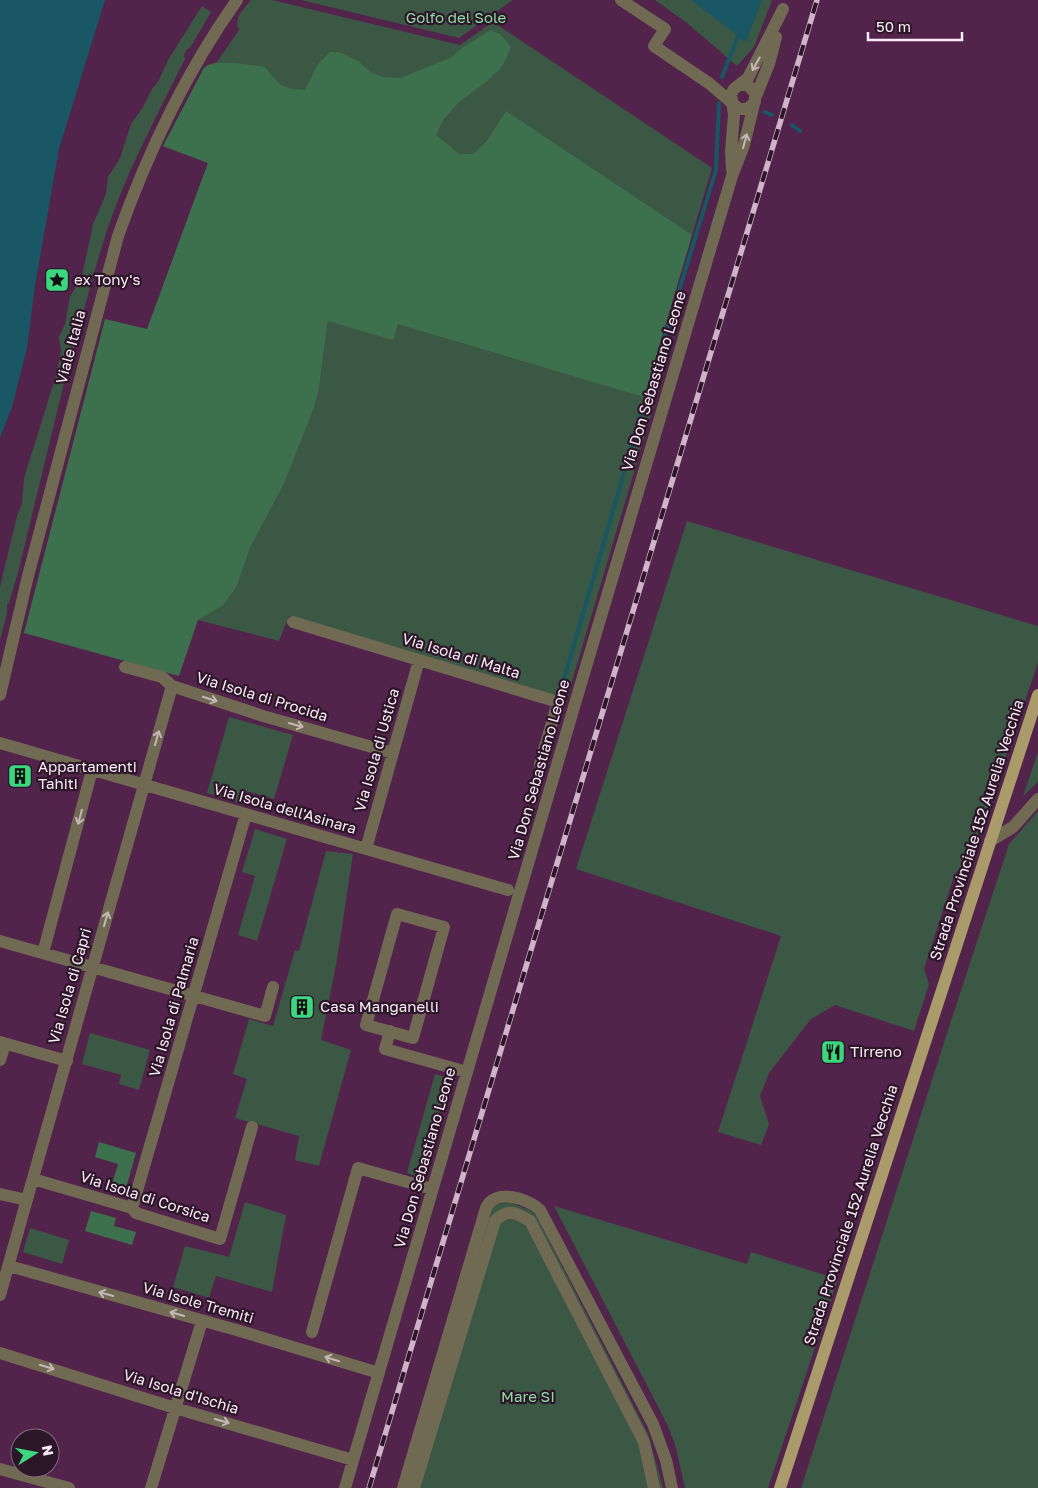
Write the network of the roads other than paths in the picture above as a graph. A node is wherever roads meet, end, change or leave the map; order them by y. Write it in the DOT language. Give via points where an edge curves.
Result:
graph roads {
  1 [pos="237,0"];
  2 [pos="621,0"];
  3 [pos="785,5"];
  4 [pos="710,84"];
  5 [pos="738,86"];
  6 [pos="755,100"];
  7 [pos="733,103"];
  8 [pos="732,176"];
  9 [pos="293,622"];
  10 [pos="420,660"];
  11 [pos="125,667"];
  12 [pos="172,686"];
  13 [pos="0,695"];
  14 [pos="1038,695"];
  15 [pos="0,743"];
  16 [pos="393,753"];
  17 [pos="540,764"];
  18 [pos="92,770"];
  19 [pos="144,785"];
  20 [pos="1038,799"];
  21 [pos="246,814"];
  22 [pos="990,840"];
  23 [pos="366,849"];
  24 [pos="508,890"];
  25 [pos="0,941"];
  26 [pos="43,953"];
  27 [pos="92,966"];
  28 [pos="274,987"];
  29 [pos="194,995"];
  30 [pos="390,1031"];
  31 [pos="2,1043"];
  32 [pos="0,1060"];
  33 [pos="67,1061"];
  34 [pos="467,1072"];
  35 [pos="252,1127"];
  36 [pos="34,1179"];
  37 [pos="432,1189"];
  38 [pos="0,1194"];
  39 [pos="28,1200"];
  40 [pos="132,1208"];
  41 [pos="9,1266"];
  42 [pos="0,1295"];
  43 [pos="202,1320"];
  44 [pos="312,1332"];
  45 [pos="0,1353"];
  46 [pos="378,1373"];
  47 [pos="175,1408"];
  48 [pos="353,1460"];
  49 [pos="0,1469"];
  50 [pos="69,1488"];
  51 [pos="152,1488"];
  52 [pos="345,1488"];
  53 [pos="403,1488"];
  54 [pos="414,1488"];
  55 [pos="654,1488"];
  56 [pos="672,1488"];
  57 [pos="780,1488"];
  1 -- 13 [label="street, Viale Italia" via="206,48 162,130 118,236 28,576"];
  2 -- 4 [label="street" via="665,29 654,46"];
  3 -- 5 [label="street, Via Don Sebastiano Leone, one-way" via="748,78"];
  3 -- 6 [label="street, Via Don Sebastiano Leone"];
  4 -- 5 [label="street"];
  4 -- 7 [label="street"];
  5 -- 6 [label="street" via="751,87"];
  5 -- 7 [label="street, Via Don Sebastiano Leone" via="732,94"];
  6 -- 7 [label="street" via="751,107 743,110"];
  8 -- 6 [label="street, Via Don Sebastiano Leone, one-way" via="744,145"];
  7 -- 8 [label="street, Via Don Sebastiano Leone"];
  8 -- 34 [label="street, Via Don Sebastiano Leone"];
  9 -- 10 [label="street, Via Isola di Malta"];
  10 -- 16 [label="street, Via Isola di Ustica"];
  10 -- 17 [label="street, Via Isola di Malta" via="558,702"];
  11 -- 12 [label="street, Via Isola di Procida" via="162,677"];
  12 -- 16 [label="street, Via Isola di Procida, one-way"];
  19 -- 12 [label="street, Via Isola di Capri, one-way"];
  14 -- 22 [label="main road, Strada Provinciale 152 Aurelia Vecchia"];
  15 -- 18 [label="street, Via Isola dell'Asinara"];
  16 -- 23 [label="street, Via Isola di Ustica"];
  18 -- 19 [label="street, Via Isola dell'Asinara"];
  18 -- 26 [label="street, one-way"];
  19 -- 21 [label="street, Via Isola dell'Asinara"];
  27 -- 19 [label="street, Via Isola di Capri, one-way"];
  20 -- 22 [label="street" via="1013,828"];
  21 -- 23 [label="street, Via Isola dell'Asinara"];
  21 -- 29 [label="street, Via Isola di Palmaria"];
  22 -- 57 [label="main road, Strada Provinciale 152 Aurelia Vecchia"];
  23 -- 24 [label="street, Via Isola dell'Asinara"];
  25 -- 26 [label="street"];
  26 -- 27 [label="street"];
  27 -- 29 [label="street"];
  27 -- 33 [label="street, Via Isola di Capri"];
  28 -- 29 [label="street" via="266,1016"];
  29 -- 40 [label="street, Via Isola di Palmaria"];
  30 -- 30 [label="street" via="413,1038 444,927 397,914 366,1025"];
  30 -- 34 [label="street" via="385,1049"];
  31 -- 32 [label="street"];
  31 -- 33 [label="street"];
  33 -- 36 [label="street, Via Isola di Capri"];
  34 -- 37 [label="street, Via Don Sebastiano Leone"];
  35 -- 40 [label="street, Via Isola di Corsica" via="220,1239 136,1214"];
  36 -- 39 [label="street, Via Isola di Capri"];
  36 -- 40 [label="street, Via Isola di Corsica"];
  37 -- 44 [label="street" via="358,1168"];
  37 -- 46 [label="street, Via Don Sebastiano Leone"];
  38 -- 39 [label="street"];
  39 -- 41 [label="street, Via Isola di Capri"];
  41 -- 42 [label="street, Via Isola di Capri"];
  43 -- 41 [label="street, Via Isole Tremiti, one-way"];
  46 -- 43 [label="street, Via Isole Tremiti, one-way"];
  43 -- 47 [label="street"];
  45 -- 47 [label="street, Via Isola d'Ischia, one-way"];
  46 -- 48 [label="street, Via Don Sebastiano Leone"];
  47 -- 48 [label="street, Via Isola d'Ischia, one-way"];
  47 -- 51 [label="street"];
  48 -- 52 [label="street, Via Don Sebastiano Leone"];
  49 -- 50 [label="street"];
  53 -- 56 [label="street" via="486,1208 490,1200 508,1196 540,1210 653,1424"];
  54 -- 55 [label="street" via="495,1221 506,1212 513,1212 530,1221 639,1433 646,1448"];
}
